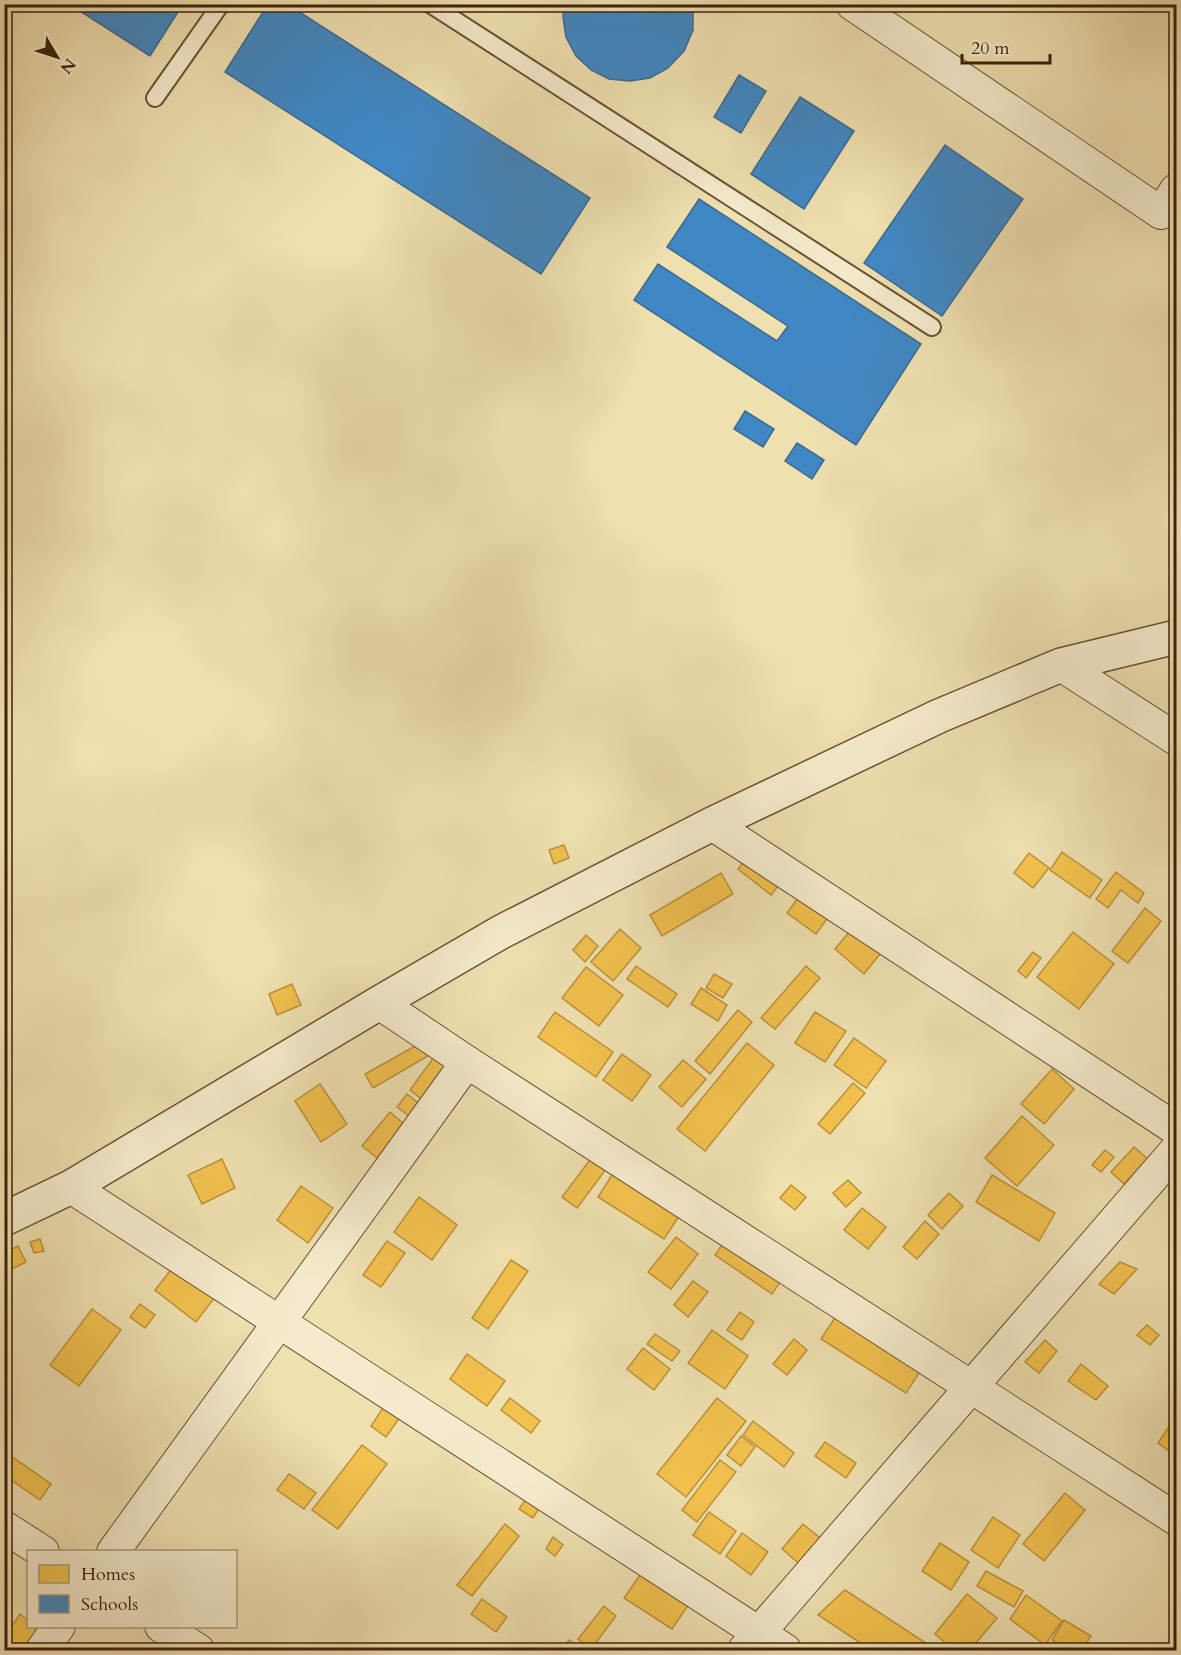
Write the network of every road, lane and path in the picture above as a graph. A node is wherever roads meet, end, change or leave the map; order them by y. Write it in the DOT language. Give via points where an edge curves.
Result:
graph roads {
  1 [pos="220,4"];
  2 [pos="430,4"];
  3 [pos="852,4"];
  4 [pos="155,98"];
  5 [pos="1176,190"];
  6 [pos="932,327"];
  7 [pos="1176,637"];
  8 [pos="1061,665"];
  9 [pos="1176,739"];
  10 [pos="712,824"];
  11 [pos="379,1003"];
  12 [pos="467,1062"];
  13 [pos="1176,1129"];
  14 [pos="1176,1150"];
  15 [pos="71,1187"];
  16 [pos="4,1219"];
  17 [pos="280,1323"];
  18 [pos="971,1386"];
  19 [pos="1176,1519"];
  20 [pos="4,1527"];
  21 [pos="41,1550"];
  22 [pos="114,1550"];
  23 [pos="58,1628"];
  24 [pos="164,1628"];
  25 [pos="751,1642"];
  26 [pos="42,1650"];
  27 [pos="198,1650"];
  28 [pos="785,1650"];
  1 -- 4 [label="lane"];
  2 -- 6 [label="lane"];
  3 -- 5 [label="street" via="1161,213"];
  7 -- 8 [label="street"];
  8 -- 9 [label="street"];
  8 -- 10 [label="street" via="939,716"];
  10 -- 11 [label="street" via="501,932"];
  10 -- 13 [label="street"];
  11 -- 12 [label="street"];
  11 -- 15 [label="street"];
  12 -- 17 [label="street"];
  12 -- 18 [label="street"];
  14 -- 18 [label="street"];
  15 -- 16 [label="street"];
  15 -- 17 [label="street"];
  17 -- 22 [label="street"];
  17 -- 25 [label="street"];
  18 -- 19 [label="street"];
  18 -- 25 [label="street"];
  20 -- 21 [label="street"];
  23 -- 26 [label="street"];
  24 -- 27 [label="street"];
  25 -- 28 [label="street"];
}
